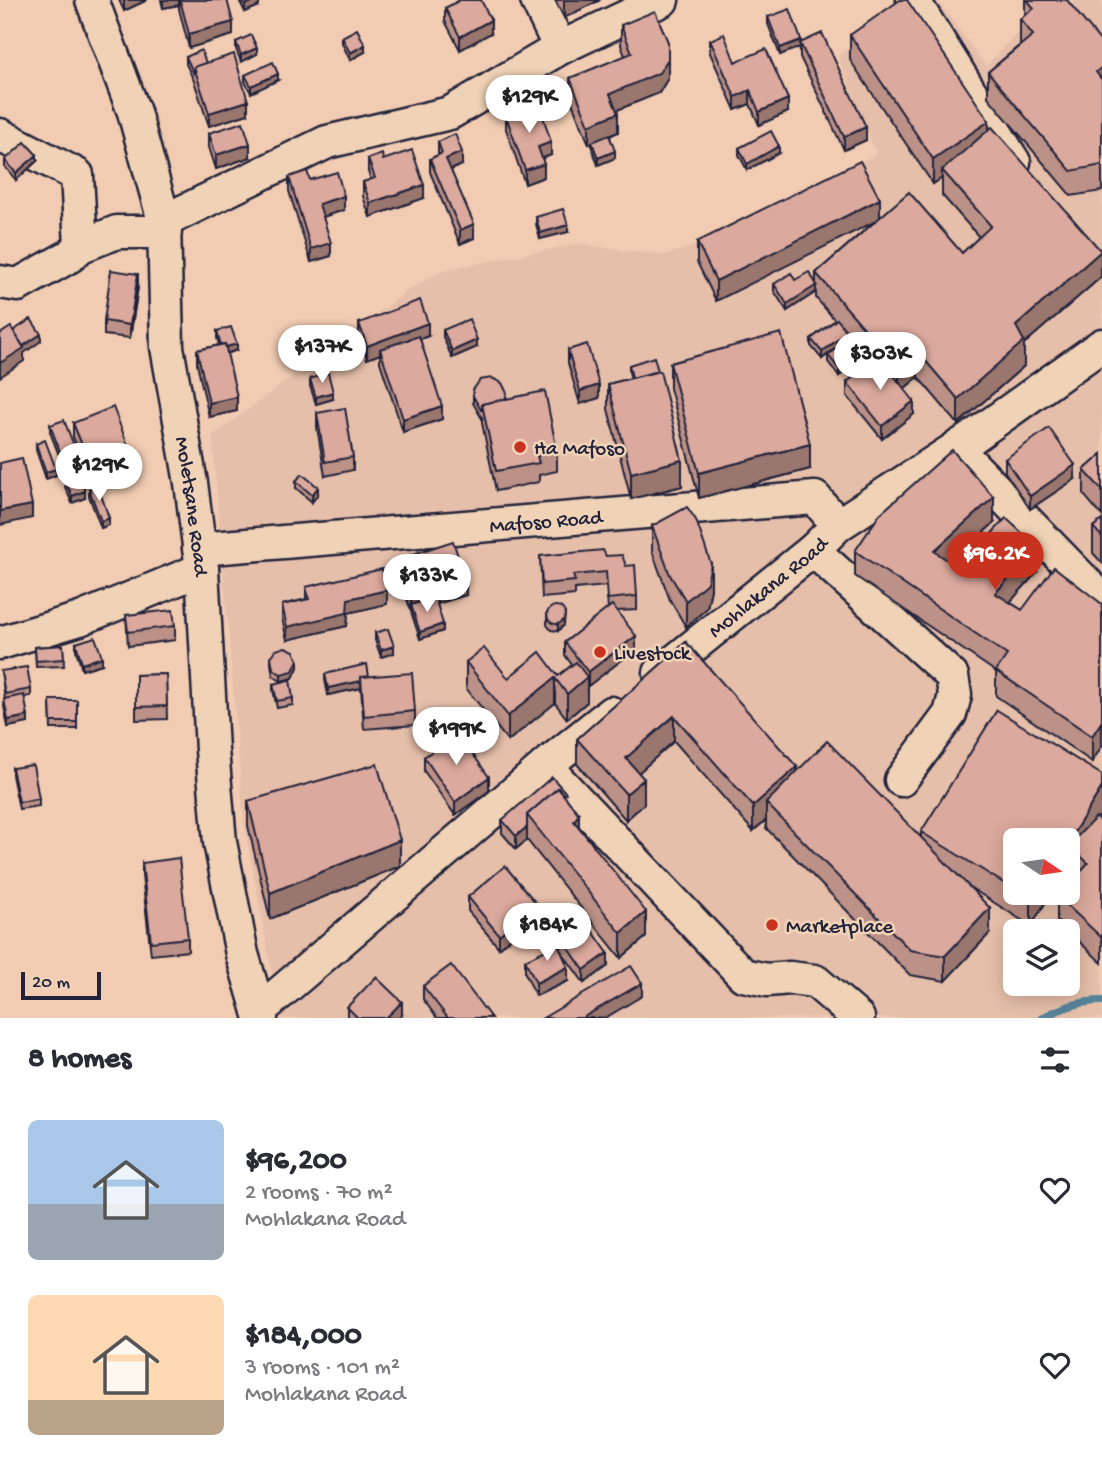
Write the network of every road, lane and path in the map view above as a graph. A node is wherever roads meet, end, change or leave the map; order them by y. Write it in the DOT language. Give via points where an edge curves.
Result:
graph roads {
  1 [pos="92,0"];
  2 [pos="537,0"];
  3 [pos="662,0"];
  4 [pos="913,0"];
  5 [pos="560,48"];
  6 [pos="0,135"];
  7 [pos="1027,181"];
  8 [pos="164,226"];
  9 [pos="81,246"];
  10 [pos="0,282"];
  11 [pos="1102,345"];
  12 [pos="956,447"];
  13 [pos="838,526"];
  14 [pos="813,550"];
  15 [pos="201,559"];
  16 [pos="1102,599"];
  17 [pos="0,643"];
  18 [pos="545,766"];
  19 [pos="901,780"];
  20 [pos="260,1015"];
  21 [pos="858,1018"];
  1 -- 8 [label="street, Moletsane Road" via="134,112"];
  2 -- 5 [label="street"];
  3 -- 5 [label="street"];
  4 -- 7 [label="street"];
  5 -- 8 [label="street" via="450,113 327,142"];
  6 -- 9 [label="street" via="77,175"];
  8 -- 9 [label="street" via="117,232"];
  8 -- 15 [label="street, Moletsane Road" via="167,347"];
  9 -- 10 [label="street" via="18,285"];
  11 -- 12 [label="street, Mohlakana Road"];
  12 -- 13 [label="street, Mohlakana Road"];
  12 -- 16 [label="street"];
  13 -- 14 [label="street, Mohlakana Road"];
  13 -- 15 [label="street, Mafoso Road" via="815,498"];
  14 -- 18 [label="street, Mohlakana Road"];
  14 -- 19 [label="street" via="952,676 955,695 950,714"];
  15 -- 17 [label="street" via="80,619"];
  15 -- 20 [label="street, Moletsane Road" via="220,842 242,954"];
  18 -- 20 [label="street, Mohlakana Road"];
  18 -- 21 [label="street" via="743,975 815,981"];
}
